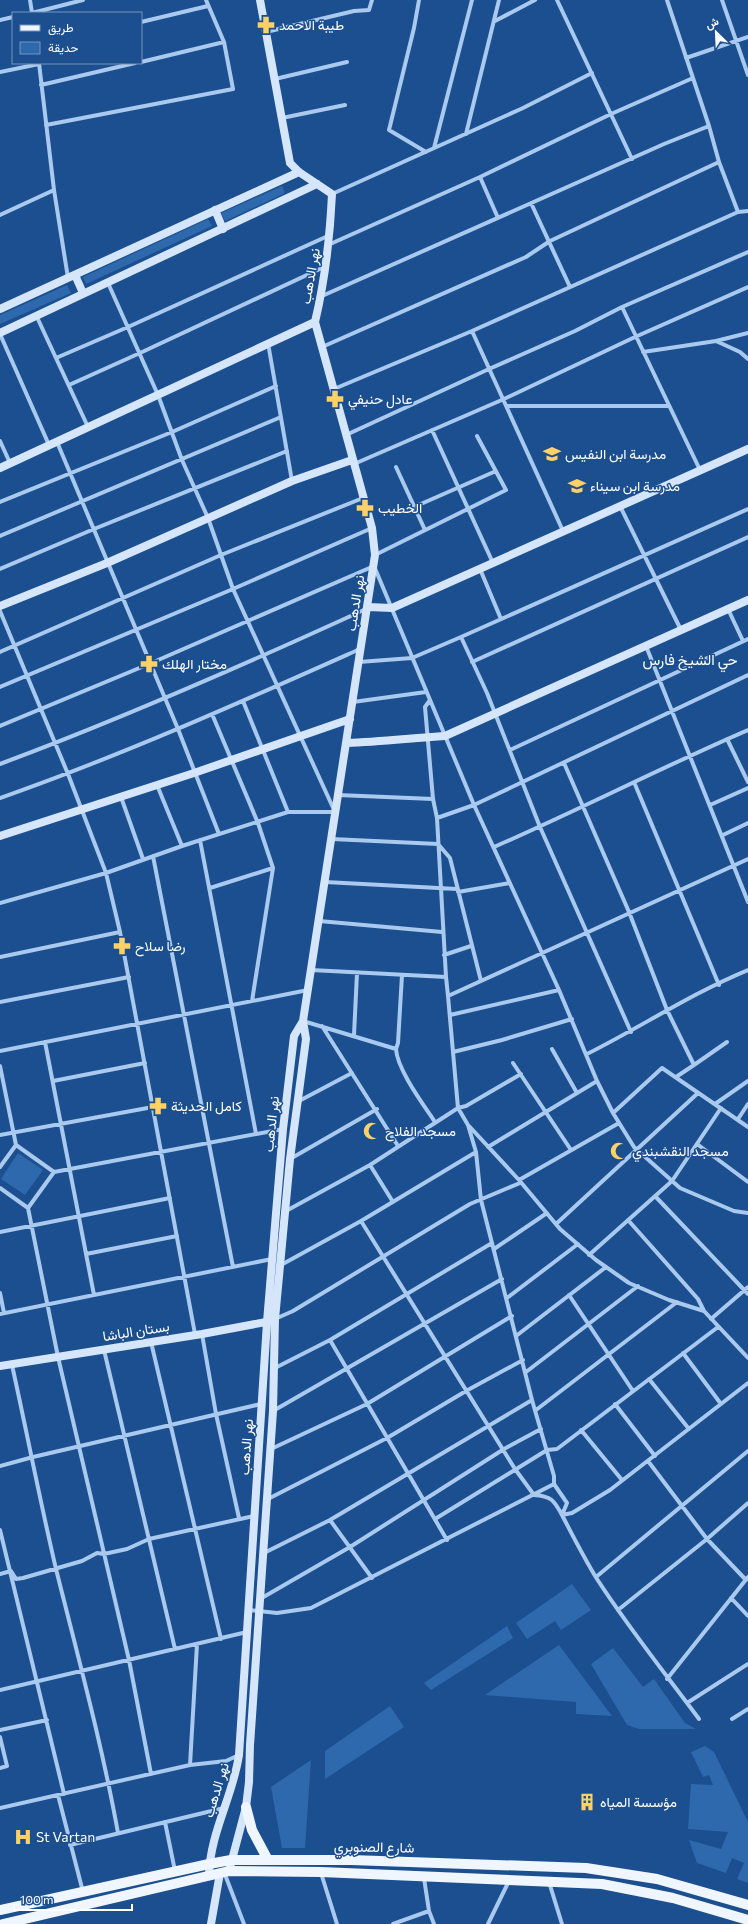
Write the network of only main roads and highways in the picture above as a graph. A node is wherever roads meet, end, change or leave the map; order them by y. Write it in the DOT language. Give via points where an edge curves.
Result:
graph roads {
  1 [pos="246,1807"];
  2 [pos="268,1860"];
  3 [pos="748,1905"];
  4 [pos="0,1910"];
  5 [pos="748,1920"];
  6 [pos="24,1922"];
  7 [pos="3,1924"];
  1 -- 2 [label="main road" via="252,1830"];
  2 -- 3 [label="main road, شارع الصنوبري" via="367,1860 586,1868 657,1879"];
  2 -- 4 [label="main road, شارع الصنوبري" via="231,1860 209,1864"];
  5 -- 6 [label="main road, شارع الصنوبري" via="673,1898 602,1884 320,1872 224,1872"];
  6 -- 7 [label="main road, شارع الصنوبري"];
}
